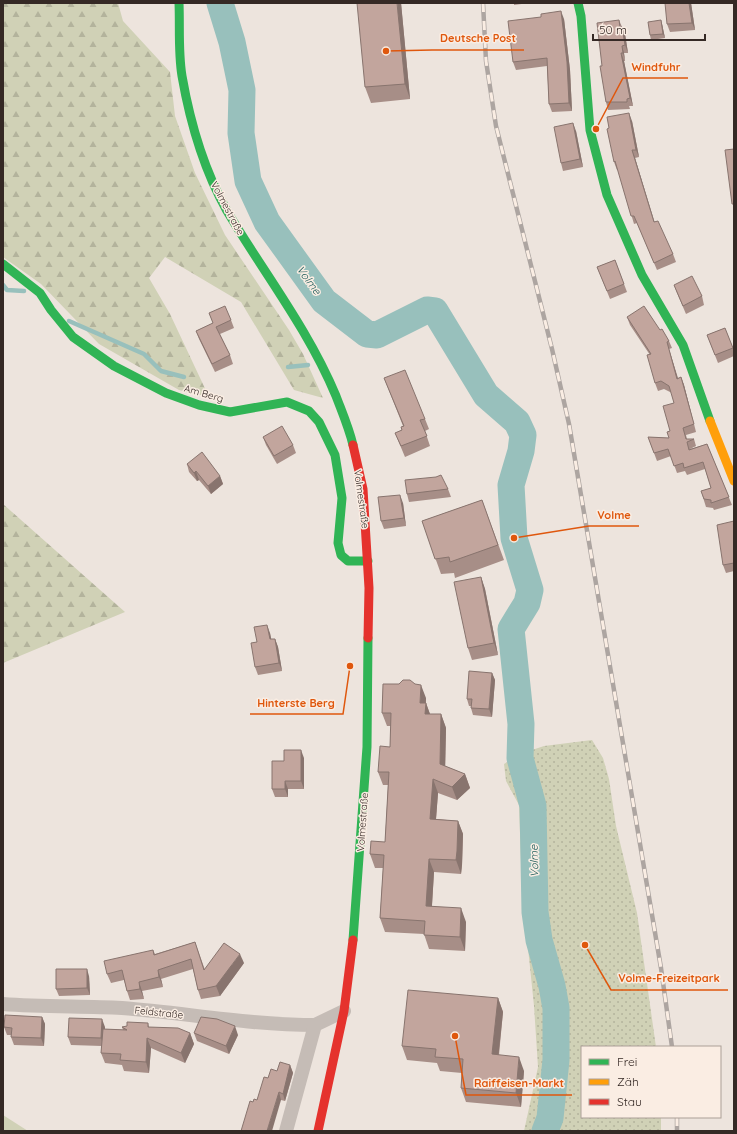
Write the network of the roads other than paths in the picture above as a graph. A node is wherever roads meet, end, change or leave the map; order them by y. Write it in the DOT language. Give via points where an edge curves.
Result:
graph roads {
  1 [pos="178,3"];
  2 [pos="578,3"];
  3 [pos="3,264"];
  4 [pos="734,480"];
  5 [pos="368,561"];
  6 [pos="3,1004"];
  7 [pos="344,1011"];
  8 [pos="315,1025"];
  9 [pos="286,1131"];
  10 [pos="318,1131"];
  1 -- 5 [label="main road, Volmestraße" via="182,75 198,143 210,176 227,210 303,329 339,402 350,431 363,489"];
  2 -- 4 [label="main road" via="590,130 607,195 642,275 683,345 700,397"];
  3 -- 5 [label="main road, Am Berg" via="40,293 73,337 114,366 166,393 199,405 230,412 287,402 310,411 319,422 335,455 342,498 338,542 341,555 348,562"];
  5 -- 7 [label="main road, Volmestraße" via="367,747 351,956"];
  6 -- 8 [label="street, Feldstraße" via="121,1008 275,1025"];
  7 -- 8 [label="street"];
  7 -- 10 [label="main road, Volmestraße"];
  8 -- 9 [label="street"];
}
